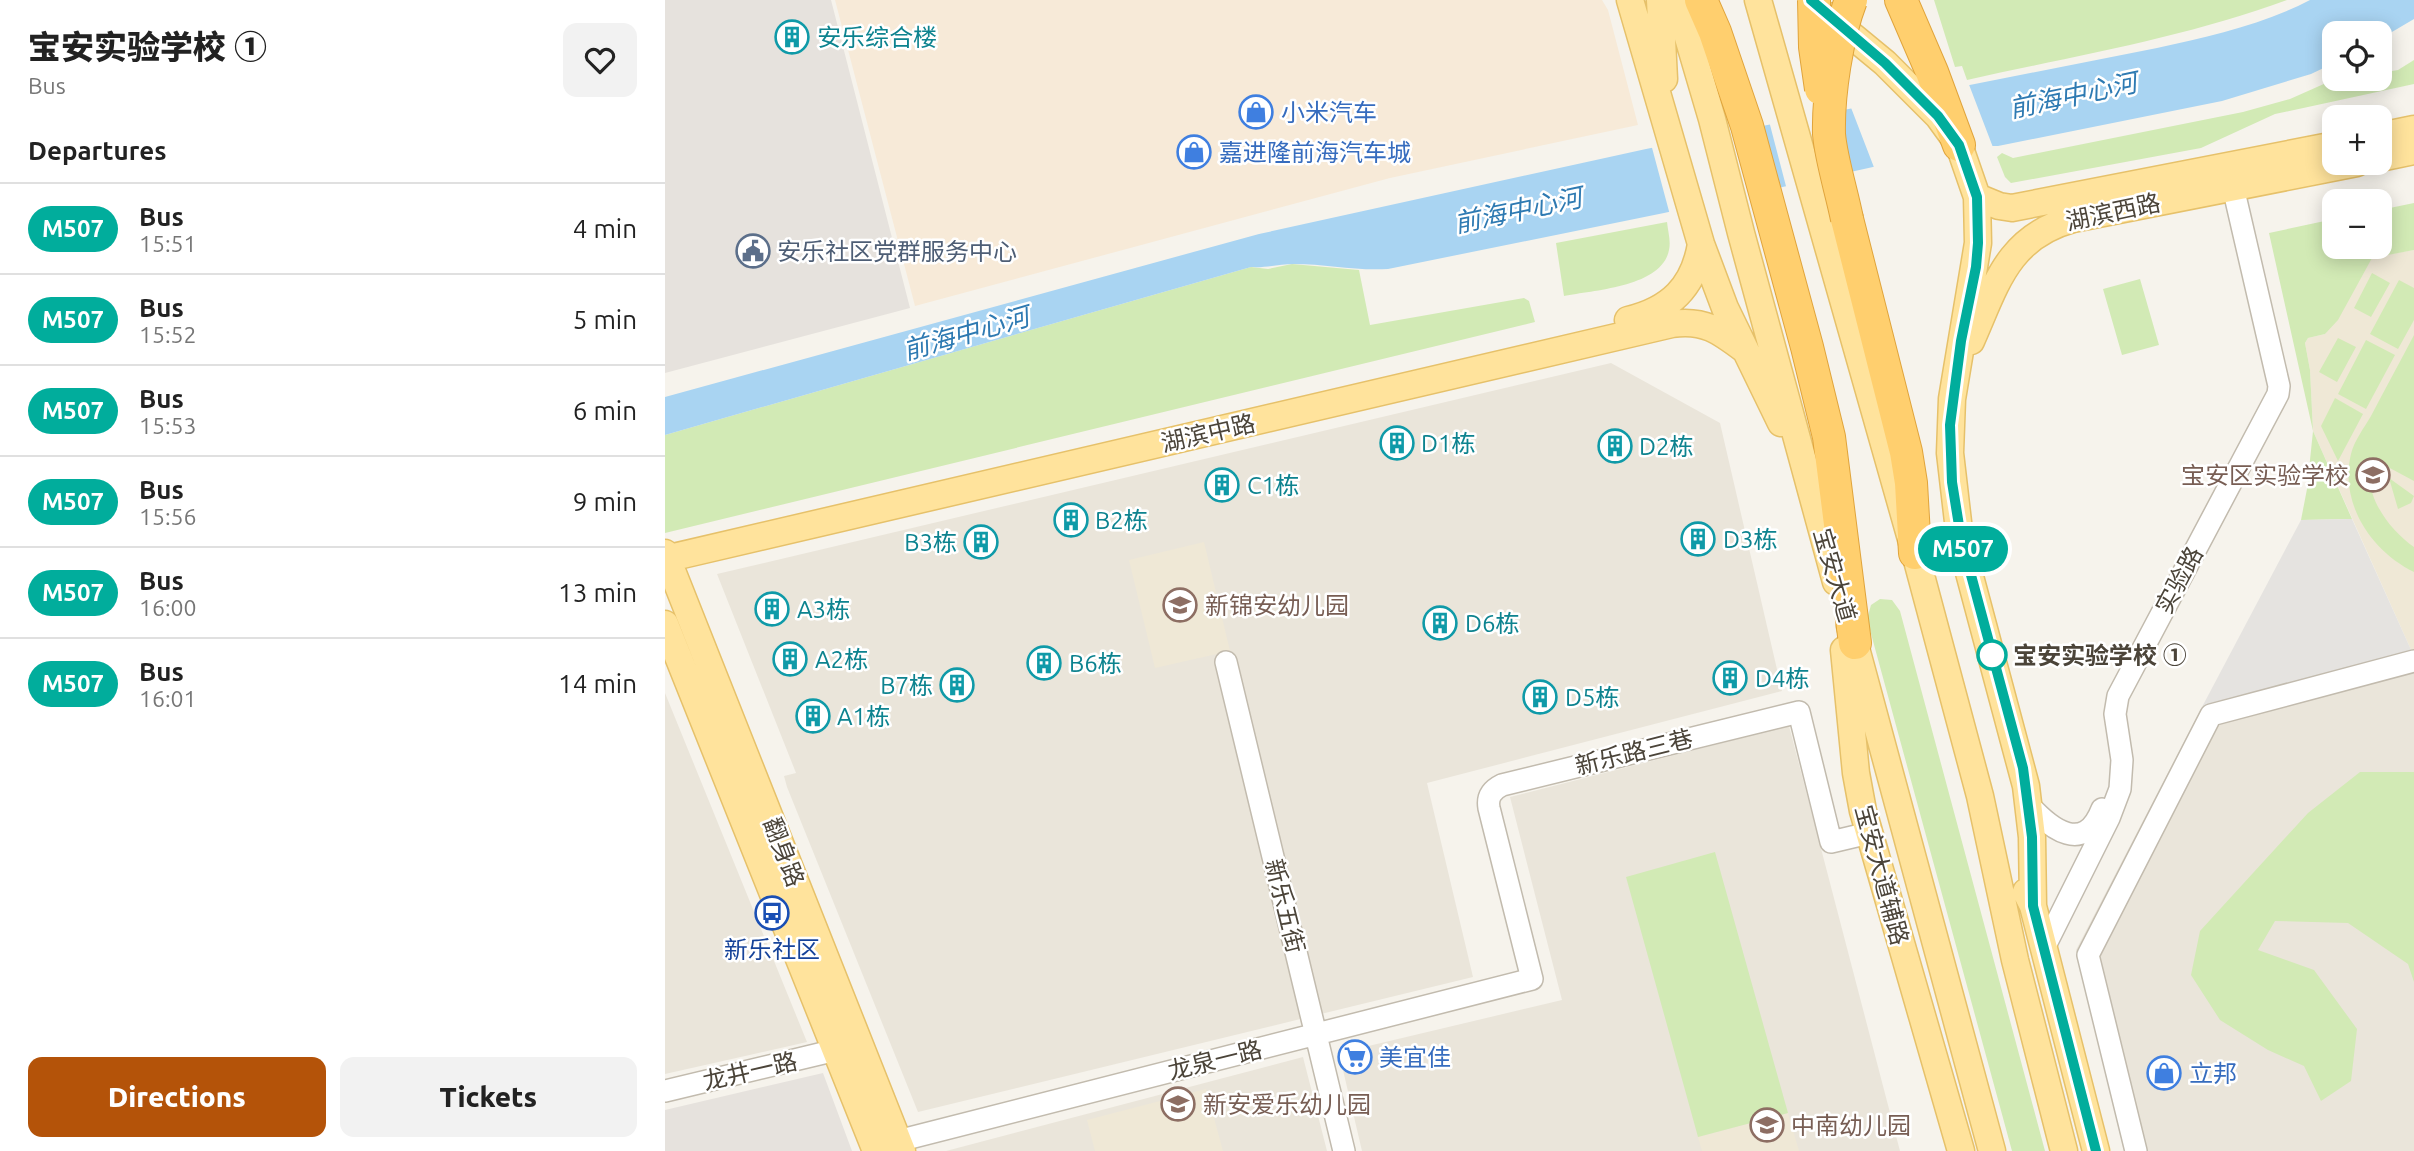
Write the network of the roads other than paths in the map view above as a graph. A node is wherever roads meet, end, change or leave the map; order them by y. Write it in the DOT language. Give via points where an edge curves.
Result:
graph roads {
  1 [pos="1630,0"];
  2 [pos="1661,0"];
  3 [pos="1677,0"];
  4 [pos="1691,0"];
  5 [pos="1701,0"];
  6 [pos="1758,0"];
  7 [pos="1813,0"];
  8 [pos="1851,0"];
  9 [pos="1901,0"];
  10 [pos="1716,32"];
  11 [pos="1668,125"];
  12 [pos="2414,129"];
  13 [pos="2392,134"];
  14 [pos="1829,135"];
  15 [pos="1959,145"];
  16 [pos="2322,149"];
  17 [pos="2414,152"];
  18 [pos="2392,156"];
  19 [pos="2322,167"];
  20 [pos="2231,176"];
  21 [pos="1976,192"];
  22 [pos="2106,201"];
  23 [pos="1834,218"];
  24 [pos="1701,243"];
  25 [pos="1606,332"];
  26 [pos="1745,350"];
  27 [pos="2276,372"];
  28 [pos="1956,379"];
  29 [pos="1808,478"];
  30 [pos="1915,552"];
  31 [pos="665,553"];
  32 [pos="1839,593"];
  33 [pos="665,624"];
  34 [pos="1855,643"];
  35 [pos="2414,661"];
  36 [pos="1226,662"];
  37 [pos="1980,796"];
  38 [pos="2029,805"];
  39 [pos="1869,833"];
  40 [pos="2033,906"];
  41 [pos="2043,948"];
  42 [pos="1532,979"];
  43 [pos="1316,1034"];
  44 [pos="836,1050"];
  45 [pos="665,1091"];
  46 [pos="892,1148"];
  47 [pos="1344,1151"];
  48 [pos="1961,1151"];
  49 [pos="1992,1151"];
  50 [pos="2064,1151"];
  51 [pos="2096,1151"];
  52 [pos="2136,1151"];
  1 -- 11 [label="main road"];
  2 -- 11 [label="main road"];
  3 -- 29 [label="main road, 宝安大道"];
  4 -- 10 [label="highway"];
  5 -- 10 [label="highway"];
  6 -- 23 [label="main road" via="1788,103"];
  7 -- 14 [label="highway, bridge" via="1815,47"];
  7 -- 15 [label="main road" via="1923,99"];
  8 -- 14 [label="highway, bridge" via="1834,67"];
  9 -- 15 [label="highway"];
  10 -- 34 [label="highway" via="1747,126 1829,437"];
  11 -- 24 [label="main road"];
  12 -- 13 [label="main road"];
  14 -- 23 [label="highway, bridge"];
  15 -- 21 [label="main road"];
  16 -- 20 [label="main road, 湖滨西路"];
  17 -- 18 [label="main road"];
  19 -- 20 [label="main road, 湖滨西路"];
  20 -- 22 [label="main road, 湖滨西路"];
  20 -- 27 [label="street, 实验路"];
  21 -- 22 [label="main road, 湖滨西路" via="2011,208"];
  21 -- 28 [label="main road" via="1978,243"];
  22 -- 28 [label="main road, 湖滨西路" via="2035,234 2019,248 1997,283"];
  23 -- 30 [label="highway" via="1906,452"];
  24 -- 25 [label="main road, 湖滨中路" via="1693,274 1674,298"];
  24 -- 26 [label="main road"];
  25 -- 26 [label="main road, 湖滨中路" via="1694,322"];
  25 -- 31 [label="main road, 湖滨中路"];
  26 -- 29 [label="main road"];
  27 -- 38 [label="street, 实验路" via="2108,685 2102,714 2110,778 2098,818 2087,829 2066,834 2051,827"];
  27 -- 41 [label="street, 实验路" via="2279,386 2274,402 2118,696 2120,789"];
  28 -- 38 [label="main road" via="1950,453 1961,538"];
  29 -- 32 [label="main road, 宝安大道"];
  30 -- 37 [label="main road"];
  31 -- 46 [label="main road, 翻身路"];
  32 -- 34 [label="main road, 宝安大道"];
  32 -- 39 [label="main road, 宝安大道辅路" via="1856,773"];
  33 -- 44 [label="main road, 翻身路"];
  34 -- 49 [label="main road, 宝安大道"];
  35 -- 52 [label="street" via="2211,715 2088,956"];
  36 -- 43 [label="street, 新乐五街"];
  37 -- 40 [label="main road"];
  37 -- 50 [label="main road" via="2015,960"];
  38 -- 40 [label="main road"];
  39 -- 42 [label="street, 新乐路三巷" via="1831,842 1799,712 1501,785 1489,797 1489,808"];
  39 -- 48 [label="main road, 宝安大道辅路"];
  40 -- 41 [label="main road"];
  41 -- 51 [label="main road"];
  42 -- 43 [label="street, 龙泉一路"];
  43 -- 46 [label="street, 龙泉一路"];
  43 -- 47 [label="street, 新乐五街"];
  44 -- 45 [label="street, 龙井一路"];
  44 -- 46 [label="main road, 翻身路"];
}
